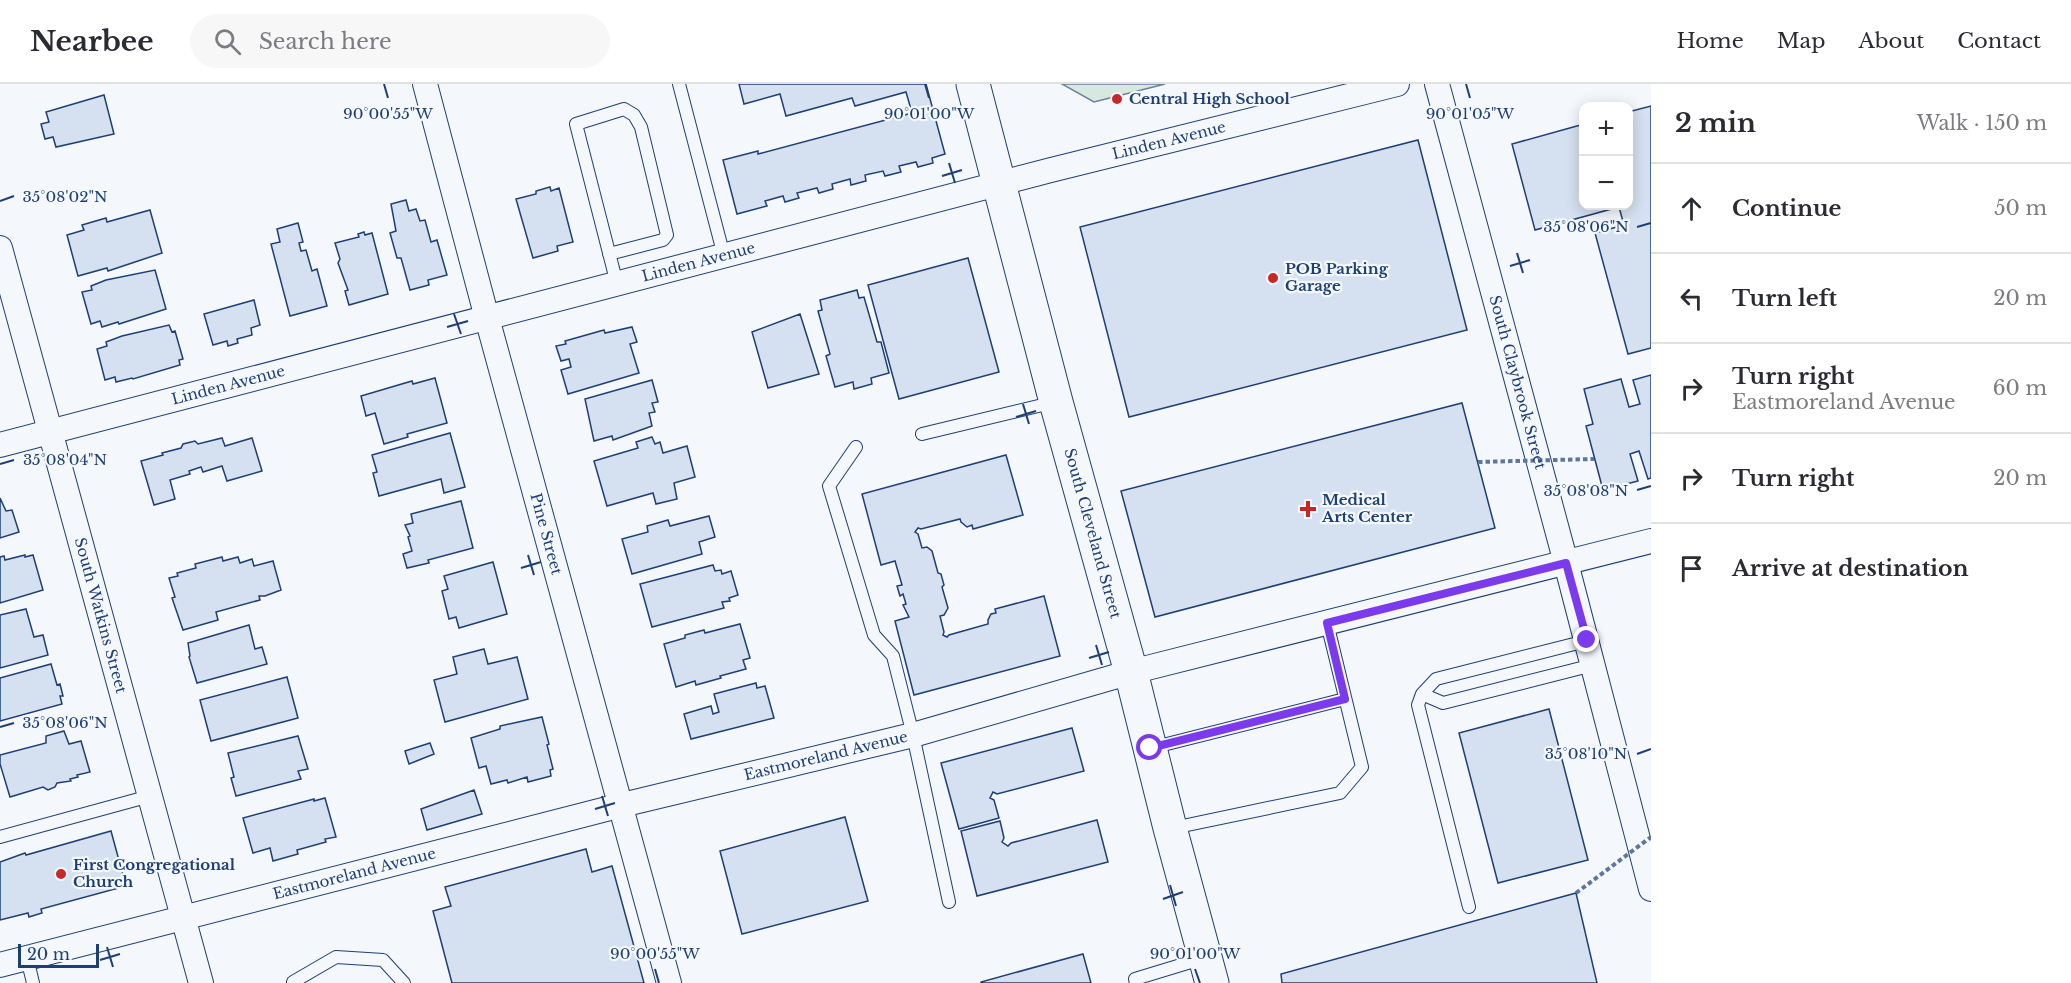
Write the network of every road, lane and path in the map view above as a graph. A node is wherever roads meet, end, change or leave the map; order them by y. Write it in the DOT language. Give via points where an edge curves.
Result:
graph roads {
  1 [pos="425,84"];
  2 [pos="679,84"];
  3 [pos="973,84"];
  4 [pos="1397,84"];
  5 [pos="1437,84"];
  6 [pos="1000,184"];
  7 [pos="0,248"];
  8 [pos="609,254"];
  9 [pos="724,256"];
  10 [pos="617,284"];
  11 [pos="487,318"];
  12 [pos="1056,402"];
  13 [pos="50,432"];
  14 [pos="922,434"];
  15 [pos="0,445"];
  16 [pos="856,447"];
  17 [pos="1594,459"];
  18 [pos="1478,462"];
  19 [pos="1651,542"];
  20 [pos="1566,563"];
  21 [pos="1327,623"];
  22 [pos="1587,640"];
  23 [pos="1593,665"];
  24 [pos="1131,672"];
  25 [pos="1422,694"];
  26 [pos="1345,699"];
  27 [pos="912,735"];
  28 [pos="1150,748"];
  29 [pos="150,796"];
  30 [pos="622,805"];
  31 [pos="1170,828"];
  32 [pos="0,837"];
  33 [pos="1651,837"];
  34 [pos="1651,889"];
  35 [pos="1576,893"];
  36 [pos="949,902"];
  37 [pos="1469,907"];
  38 [pos="183,917"];
  39 [pos="27,958"];
  40 [pos="0,965"];
  41 [pos="1208,970"];
  42 [pos="289,982"];
  43 [pos="33,983"];
  44 [pos="201,983"];
  45 [pos="404,983"];
  46 [pos="669,983"];
  47 [pos="1136,983"];
  1 -- 11 [label="street, Pine Street"];
  2 -- 9 [label="lane"];
  3 -- 6 [label="main road, South Cleveland Street"];
  4 -- 6 [label="street, Linden Avenue"];
  5 -- 20 [label="street, South Claybrook Street"];
  6 -- 9 [label="street, Linden Avenue"];
  6 -- 12 [label="main road, South Cleveland Street"];
  7 -- 13 [label="street, South Watkins Street"];
  8 -- 8 [label="lane" via="576,124 624,109 634,115 641,127 667,235 663,240"];
  8 -- 10 [label="lane"];
  9 -- 10 [label="street, Linden Avenue"];
  10 -- 11 [label="street, Linden Avenue"];
  11 -- 13 [label="street, Linden Avenue"];
  11 -- 30 [label="street, Pine Street"];
  12 -- 14 [label="lane"];
  12 -- 24 [label="main road, South Cleveland Street"];
  13 -- 15 [label="street, Linden Avenue"];
  13 -- 29 [label="street, South Watkins Street"];
  16 -- 27 [label="lane" via="829,486 874,636 893,656"];
  17 -- 18 [label="path, bridge"];
  19 -- 20 [label="street, Eastmoreland Avenue"];
  20 -- 21 [label="street, Eastmoreland Avenue"];
  20 -- 22 [label="street, South Claybrook Street"];
  21 -- 24 [label="street, Eastmoreland Avenue"];
  21 -- 26 [label="lane"];
  22 -- 23 [label="street, South Claybrook Street"];
  22 -- 25 [label="lane" via="1436,679"];
  23 -- 25 [label="lane" via="1443,703"];
  23 -- 34 [label="street, South Claybrook Street"];
  24 -- 27 [label="street, Eastmoreland Avenue"];
  24 -- 28 [label="main road, South Cleveland Street"];
  25 -- 37 [label="lane" via="1418,705"];
  26 -- 28 [label="lane"];
  26 -- 31 [label="lane" via="1362,767 1340,793"];
  27 -- 30 [label="street, Eastmoreland Avenue"];
  27 -- 36 [label="lane"];
  28 -- 31 [label="main road, South Cleveland Street"];
  29 -- 32 [label="lane"];
  29 -- 38 [label="street, South Watkins Street"];
  30 -- 38 [label="street, Eastmoreland Avenue"];
  30 -- 46 [label="street, Pine Street"];
  31 -- 41 [label="main road, South Cleveland Street"];
  33 -- 35 [label="path, bridge"];
  38 -- 39 [label="street, Eastmoreland Avenue"];
  38 -- 44 [label="street, South Watkins Street"];
  39 -- 40 [label="street, Eastmoreland Avenue"];
  39 -- 43 [label="lane"];
  41 -- 47 [label="lane" via="1135,979"];
  42 -- 45 [label="lane" via="336,957 383,960"];
}
